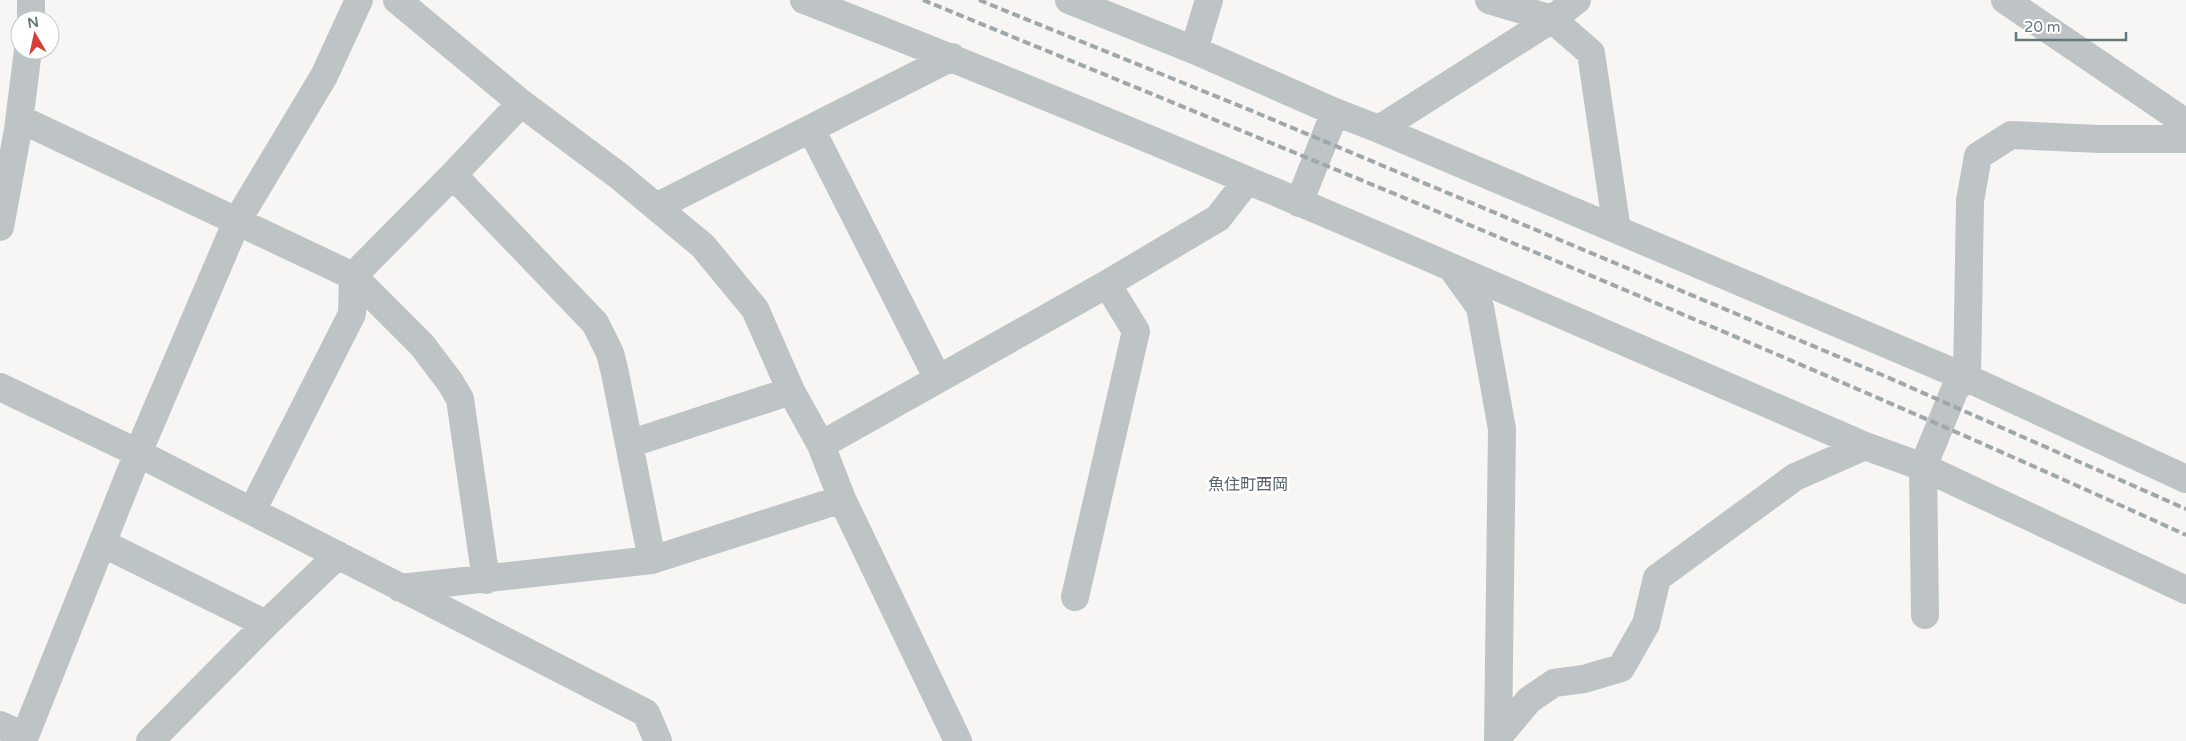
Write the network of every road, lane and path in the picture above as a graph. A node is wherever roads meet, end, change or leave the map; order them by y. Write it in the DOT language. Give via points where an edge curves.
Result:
graph roads {
  1 [pos="359,0"];
  2 [pos="396,0"];
  3 [pos="804,0"];
  4 [pos="1069,0"];
  5 [pos="1210,0"];
  6 [pos="1488,0"];
  7 [pos="1577,0"];
  8 [pos="2005,0"];
  9 [pos="1552,19"];
  10 [pos="1194,50"];
  11 [pos="952,57"];
  12 [pos="27,60"];
  13 [pos="521,103"];
  14 [pos="1335,112"];
  15 [pos="20,120"];
  16 [pos="2186,123"];
  17 [pos="811,129"];
  18 [pos="1379,129"];
  19 [pos="2186,139"];
  20 [pos="453,175"];
  21 [pos="1247,181"];
  22 [pos="1299,203"];
  23 [pos="656,207"];
  24 [pos="237,221"];
  25 [pos="0,227"];
  26 [pos="1617,230"];
  27 [pos="1452,267"];
  28 [pos="352,276"];
  29 [pos="1107,284"];
  30 [pos="1967,378"];
  31 [pos="938,379"];
  32 [pos="0,387"];
  33 [pos="792,391"];
  34 [pos="628,444"];
  35 [pos="821,444"];
  36 [pos="1865,446"];
  37 [pos="138,453"];
  38 [pos="1923,468"];
  39 [pos="2186,479"];
  40 [pos="842,499"];
  41 [pos="252,511"];
  42 [pos="102,543"];
  43 [pos="338,555"];
  44 [pos="652,560"];
  45 [pos="486,580"];
  46 [pos="400,588"];
  47 [pos="2186,590"];
  48 [pos="1075,597"];
  49 [pos="1925,615"];
  50 [pos="266,624"];
  51 [pos="0,725"];
  52 [pos="24,738"];
  53 [pos="1498,739"];
  54 [pos="150,741"];
  55 [pos="658,741"];
  56 [pos="958,741"];
  1 -- 24 [label="street" via="324,76"];
  2 -- 13 [label="street"];
  3 -- 11 [label="street"];
  4 -- 10 [label="street"];
  5 -- 10 [label="street"];
  6 -- 9 [label="street"];
  7 -- 9 [label="street"];
  8 -- 16 [label="street"];
  9 -- 18 [label="street"];
  9 -- 26 [label="street" via="1591,53"];
  10 -- 14 [label="street"];
  11 -- 17 [label="street"];
  11 -- 21 [label="street"];
  12 -- 15 [label="street"];
  13 -- 20 [label="street"];
  13 -- 23 [label="street"];
  14 -- 18 [label="street"];
  14 -- 22 [label="street"];
  15 -- 24 [label="street"];
  15 -- 25 [label="street"];
  17 -- 23 [label="street"];
  17 -- 31 [label="street"];
  18 -- 26 [label="street"];
  19 -- 30 [label="street" via="2100,140 2011,135 1978,156 1970,201"];
  20 -- 28 [label="street"];
  20 -- 34 [label="street" via="595,323 610,353"];
  21 -- 22 [label="street"];
  21 -- 29 [label="street" via="1218,218"];
  22 -- 27 [label="street"];
  23 -- 33 [label="street" via="703,246 754,309"];
  24 -- 28 [label="street"];
  24 -- 37 [label="street"];
  26 -- 30 [label="street"];
  27 -- 36 [label="street"];
  27 -- 53 [label="street" via="1480,307 1502,429"];
  28 -- 41 [label="street" via="352,314"];
  28 -- 45 [label="street" via="422,345 460,399"];
  29 -- 31 [label="street"];
  29 -- 48 [label="street" via="1136,331"];
  30 -- 38 [label="street" via="1955,389"];
  30 -- 39 [label="street"];
  31 -- 35 [label="street"];
  32 -- 37 [label="street"];
  33 -- 34 [label="street"];
  33 -- 35 [label="street"];
  34 -- 44 [label="street"];
  35 -- 40 [label="street"];
  36 -- 38 [label="street"];
  36 -- 53 [label="street" via="1795,477 1657,578 1646,624 1620,668 1584,679 1554,683 1529,700"];
  37 -- 41 [label="street"];
  37 -- 42 [label="street"];
  38 -- 47 [label="street"];
  38 -- 49 [label="street"];
  40 -- 44 [label="street"];
  40 -- 56 [label="street"];
  41 -- 43 [label="street"];
  42 -- 50 [label="street"];
  42 -- 52 [label="street"];
  43 -- 46 [label="street"];
  43 -- 50 [label="street"];
  44 -- 45 [label="street"];
  45 -- 46 [label="street"];
  46 -- 55 [label="street" via="646,713"];
  50 -- 54 [label="street"];
  51 -- 52 [label="street"];
}
